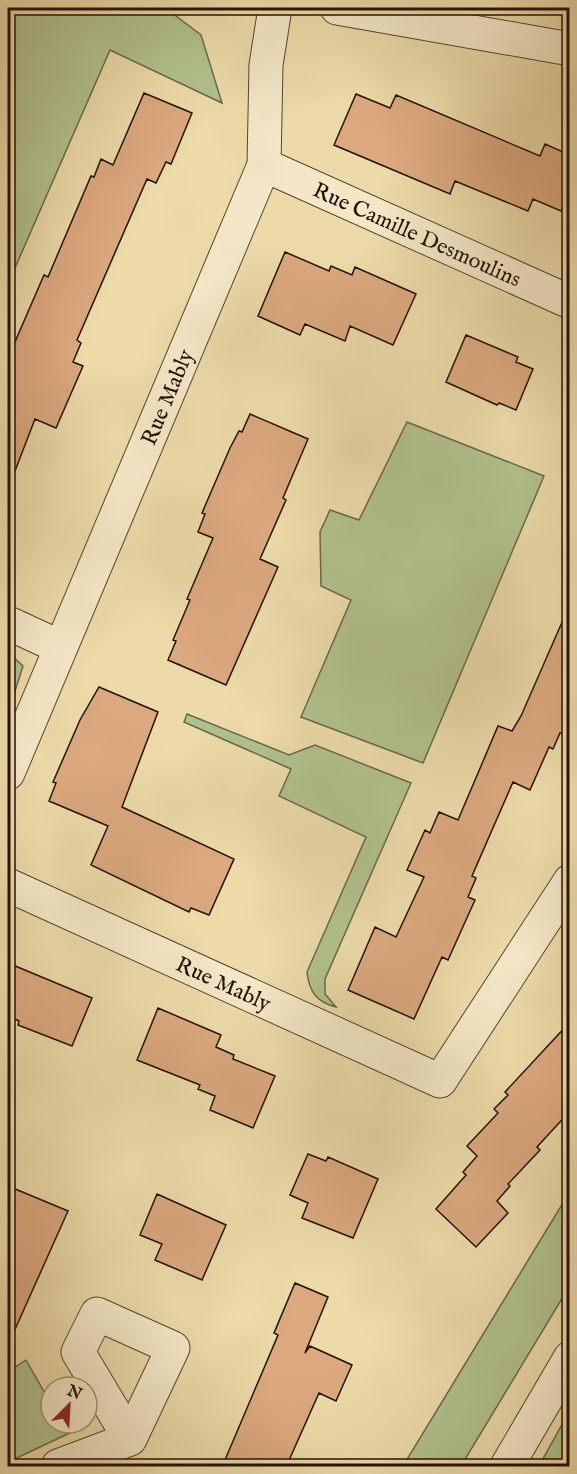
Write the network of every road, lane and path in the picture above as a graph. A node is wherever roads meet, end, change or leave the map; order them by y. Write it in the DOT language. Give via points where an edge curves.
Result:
graph roads {
  1 [pos="275,8"];
  2 [pos="337,8"];
  3 [pos="570,48"];
  4 [pos="264,165"];
  5 [pos="570,302"];
  6 [pos="8,622"];
  7 [pos="60,646"];
  8 [pos="8,773"];
  9 [pos="570,881"];
  10 [pos="8,885"];
  11 [pos="570,1358"];
  12 [pos="130,1439"];
  13 [pos="77,1464"];
  14 [pos="507,1467"];
  1 -- 4 [label="street, Rue Mably" via="266,65"];
  2 -- 3 [label="street"];
  4 -- 5 [label="street, Rue Camille Desmoulins"];
  4 -- 7 [label="street, Rue Mably"];
  6 -- 7 [label="street"];
  7 -- 8 [label="street, Rue Mably"];
  9 -- 10 [label="street, Rue Mably" via="440,1081"];
  11 -- 14 [label="street"];
  12 -- 13 [label="street"];
}
